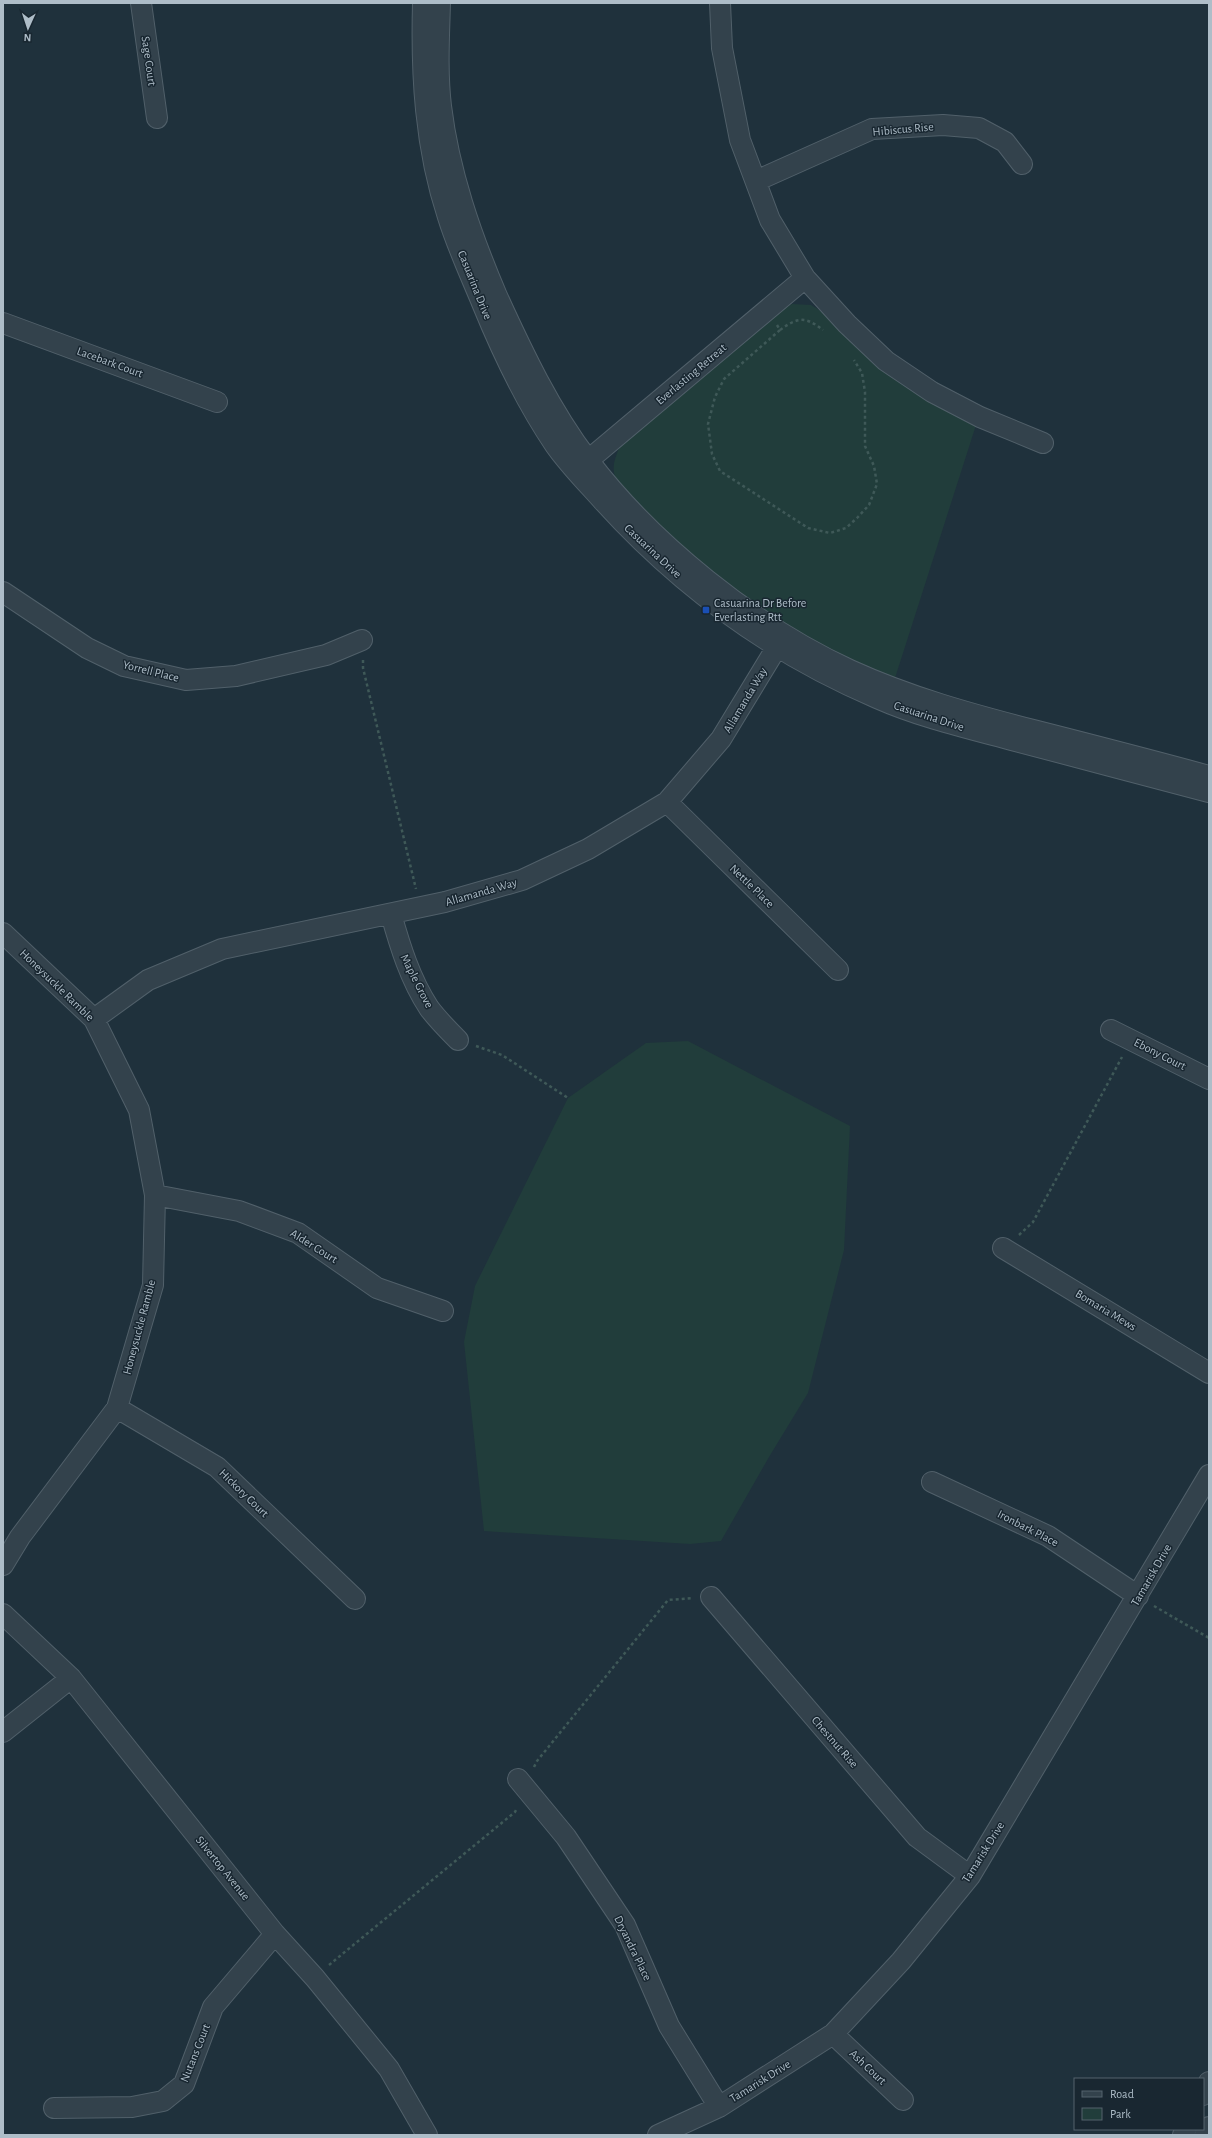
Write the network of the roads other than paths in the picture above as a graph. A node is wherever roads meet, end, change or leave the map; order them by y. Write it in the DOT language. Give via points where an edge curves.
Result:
graph roads {
  1 [pos="141,3"];
  2 [pos="423,3"];
  3 [pos="440,3"];
  4 [pos="720,3"];
  5 [pos="157,118"];
  6 [pos="1022,164"];
  7 [pos="756,181"];
  8 [pos="805,278"];
  9 [pos="3,323"];
  10 [pos="217,402"];
  11 [pos="1043,443"];
  12 [pos="582,465"];
  13 [pos="3,592"];
  14 [pos="362,640"];
  15 [pos="780,641"];
  16 [pos="1209,776"];
  17 [pos="1209,792"];
  18 [pos="667,802"];
  19 [pos="391,914"];
  20 [pos="3,933"];
  21 [pos="838,970"];
  22 [pos="94,1019"];
  23 [pos="1111,1030"];
  24 [pos="458,1040"];
  25 [pos="1209,1079"];
  26 [pos="155,1195"];
  27 [pos="1003,1248"];
  28 [pos="443,1310"];
  29 [pos="1209,1373"];
  30 [pos="117,1408"];
  31 [pos="1209,1475"];
  32 [pos="932,1482"];
  33 [pos="3,1565"];
  34 [pos="1138,1596"];
  35 [pos="711,1597"];
  36 [pos="355,1599"];
  37 [pos="3,1614"];
  38 [pos="71,1678"];
  39 [pos="3,1732"];
  40 [pos="518,1779"];
  41 [pos="970,1876"];
  42 [pos="275,1934"];
  43 [pos="833,2034"];
  44 [pos="903,2100"];
  45 [pos="719,2107"];
  46 [pos="54,2108"];
  47 [pos="1209,2126"];
  48 [pos="427,2135"];
  49 [pos="658,2135"];
  50 [pos="1205,2135"];
  1 -- 5 [label="street, Sage Court"];
  2 -- 12 [label="street, Casuarina Drive" via="422,52 429,135 448,216 508,363 555,445"];
  3 -- 12 [label="street, Casuarina Drive" via="441,106 450,161 465,211 478,251 522,353 557,414"];
  4 -- 7 [label="street" via="722,48 740,140"];
  6 -- 7 [label="street, Hibiscus Rise" via="1005,142 979,128 943,125 872,129"];
  7 -- 8 [label="street" via="770,220"];
  8 -- 11 [label="street" via="847,324 886,361 932,392 980,417"];
  8 -- 12 [label="street, Everlasting Retreat"];
  9 -- 10 [label="street, Lacebark Court"];
  12 -- 15 [label="street, Casuarina Drive" via="633,534 690,586"];
  13 -- 14 [label="street, Yorrell Place" via="87,648 118,663 186,680 236,676 326,655"];
  15 -- 16 [label="street, Casuarina Drive" via="892,688 946,706"];
  15 -- 17 [label="street, Casuarina Drive" via="831,677 872,696 928,716"];
  15 -- 18 [label="street, Allamanda Way" via="722,739"];
  18 -- 19 [label="street, Allamanda Way" via="588,849 522,880"];
  18 -- 21 [label="street, Nettle Place"];
  19 -- 22 [label="street, Allamanda Way" via="222,949 148,980"];
  19 -- 24 [label="street, Maple Grove" via="403,954 416,984 430,1008"];
  20 -- 22 [label="street, Honeysuckle Ramble"];
  22 -- 26 [label="street, Honeysuckle Ramble" via="139,1110"];
  23 -- 25 [label="street, Ebony Court"];
  26 -- 28 [label="street, Alder Court" via="239,1210 298,1233 377,1288"];
  26 -- 30 [label="street, Honeysuckle Ramble" via="153,1285"];
  27 -- 29 [label="street, Bomaria Mews"];
  30 -- 33 [label="street, Honeysuckle Ramble" via="20,1537"];
  30 -- 36 [label="street, Hickory Court" via="217,1467"];
  31 -- 34 [label="street, Tamarisk Drive"];
  32 -- 34 [label="street, Ironbark Place" via="1048,1536"];
  34 -- 41 [label="street, Tamarisk Drive"];
  35 -- 41 [label="street, Chestnut Rise" via="917,1837"];
  37 -- 38 [label="street, Silvertop Avenue"];
  38 -- 39 [label="street"];
  38 -- 42 [label="street, Silvertop Avenue"];
  40 -- 45 [label="street, Dryandra Place" via="566,1837 624,1925 669,2026"];
  41 -- 43 [label="street, Tamarisk Drive" via="901,1961"];
  42 -- 46 [label="street, Nutans Court" via="213,2007 184,2084 163,2101 132,2107"];
  42 -- 48 [label="street, Silvertop Avenue" via="315,1978 389,2069"];
  43 -- 44 [label="street, Ash Court"];
  43 -- 45 [label="street, Tamarisk Drive"];
  45 -- 49 [label="street, Tamarisk Drive"];
  47 -- 50 [label="street"];
}
